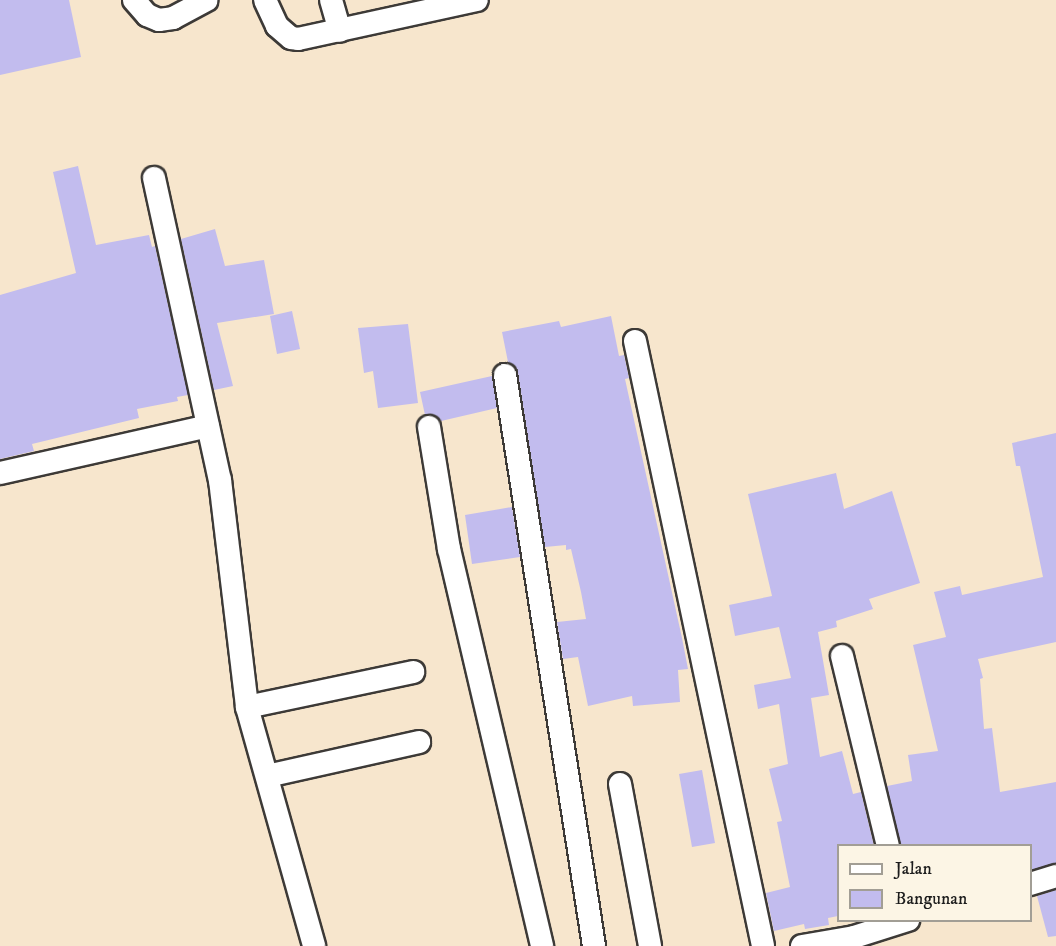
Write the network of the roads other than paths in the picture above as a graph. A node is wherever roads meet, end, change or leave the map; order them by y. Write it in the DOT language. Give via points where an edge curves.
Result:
graph roads {
  1 [pos="134,0"];
  2 [pos="207,0"];
  3 [pos="265,0"];
  4 [pos="331,0"];
  5 [pos="477,0"];
  6 [pos="340,31"];
  7 [pos="154,178"];
  8 [pos="635,341"];
  9 [pos="505,375"];
  10 [pos="208,426"];
  11 [pos="429,428"];
  12 [pos="0,473"];
  13 [pos="842,656"];
  14 [pos="413,672"];
  15 [pos="247,707"];
  16 [pos="419,742"];
  17 [pos="267,776"];
  18 [pos="620,784"];
  19 [pos="888,844"];
  20 [pos="1056,876"];
  21 [pos="1032,883"];
  22 [pos="904,922"];
  23 [pos="314,946"];
  24 [pos="542,946"];
  25 [pos="594,946"];
  26 [pos="650,946"];
  27 [pos="763,946"];
  28 [pos="802,946"];
  1 -- 2 [label="street" via="147,15 159,20 173,18"];
  3 -- 6 [label="street" via="277,26 291,38"];
  4 -- 6 [label="street"];
  5 -- 6 [label="street"];
  7 -- 10 [label="street"];
  8 -- 27 [label="street"];
  9 -- 25 [label="street"];
  10 -- 12 [label="street"];
  10 -- 15 [label="street" via="220,480"];
  11 -- 24 [label="street" via="449,549"];
  13 -- 19 [label="street"];
  14 -- 15 [label="street"];
  15 -- 17 [label="street"];
  16 -- 17 [label="street"];
  17 -- 23 [label="street"];
  18 -- 26 [label="street"];
  20 -- 21 [label="street"];
  22 -- 28 [label="street" via="854,937"];
}
